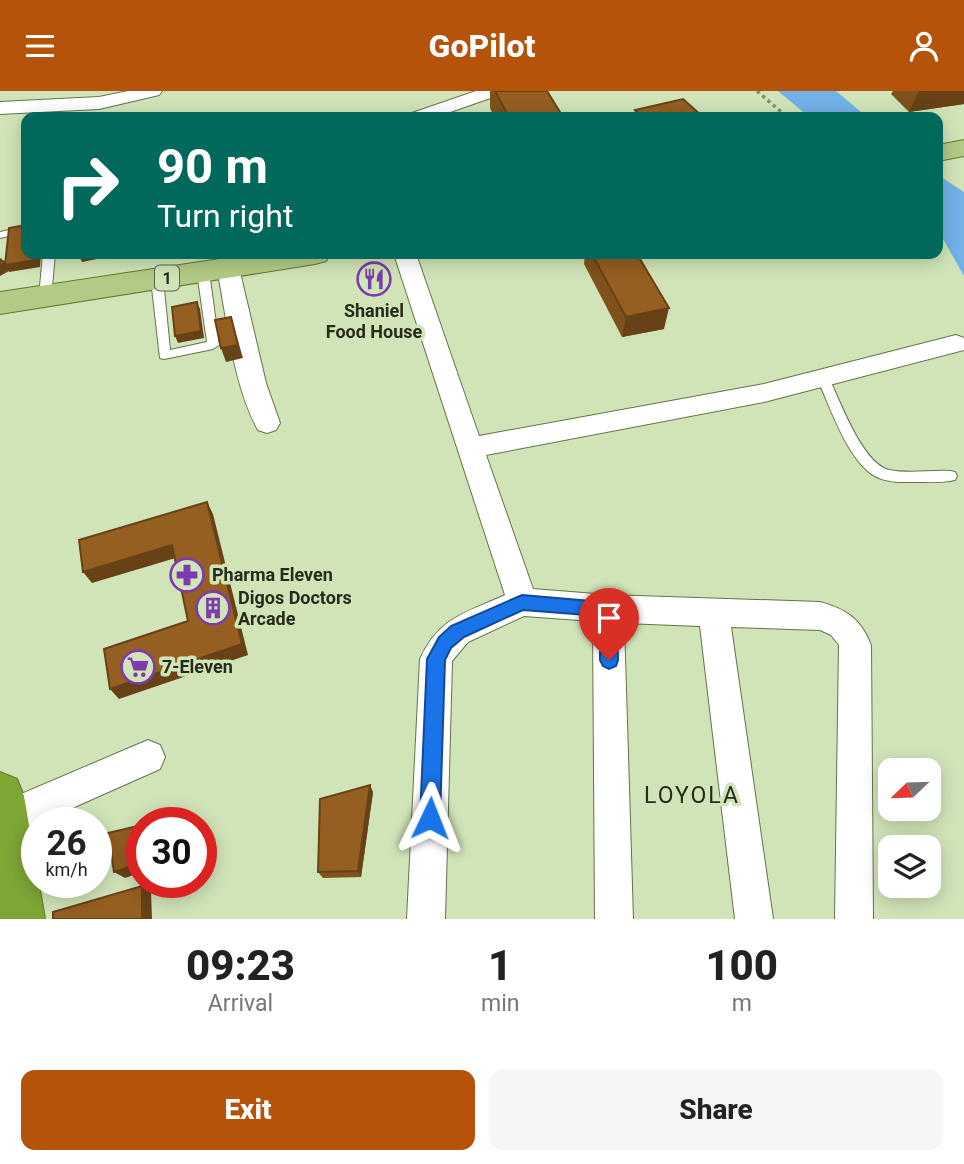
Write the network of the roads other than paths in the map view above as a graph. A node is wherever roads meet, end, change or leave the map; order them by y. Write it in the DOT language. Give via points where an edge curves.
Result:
graph roads {
  1 [pos="153,91"];
  2 [pos="492,91"];
  3 [pos="0,108"];
  4 [pos="433,112"];
  5 [pos="964,132"];
  6 [pos="945,147"];
  7 [pos="21,230"];
  8 [pos="0,235"];
  9 [pos="262,259"];
  10 [pos="407,259"];
  11 [pos="208,264"];
  12 [pos="47,276"];
  13 [pos="157,279"];
  14 [pos="0,286"];
  15 [pos="0,303"];
  16 [pos="956,344"];
  17 [pos="823,378"];
  18 [pos="267,422"];
  19 [pos="470,448"];
  20 [pos="950,476"];
  21 [pos="522,602"];
  22 [pos="608,609"];
  23 [pos="714,613"];
  24 [pos="148,757"];
  25 [pos="2,808"];
  26 [pos="19,919"];
  27 [pos="426,919"];
  28 [pos="614,919"];
  29 [pos="754,919"];
  30 [pos="854,919"];
  1 -- 3 [label="street" via="99,103"];
  2 -- 4 [label="street"];
  5 -- 6 [label="main road"];
  7 -- 8 [label="lane"];
  9 -- 11 [label="main road, 1"];
  10 -- 19 [label="street"];
  11 -- 12 [label="main road, 1"];
  11 -- 13 [label="main road, 1"];
  11 -- 13 [label="lane" via="213,345 164,355"];
  11 -- 18 [label="street"];
  12 -- 13 [label="main road, 1"];
  12 -- 14 [label="main road, 1"];
  12 -- 15 [label="main road, 1"];
  16 -- 17 [label="street"];
  17 -- 19 [label="street"];
  17 -- 20 [label="lane" via="862,455 875,470"];
  19 -- 21 [label="street"];
  21 -- 22 [label="street"];
  21 -- 27 [label="street" via="457,632 436,659"];
  22 -- 23 [label="street"];
  22 -- 28 [label="street"];
  23 -- 29 [label="street"];
  23 -- 30 [label="street" via="820,616 842,625 853,639"];
  24 -- 25 [label="street"];
  25 -- 26 [label="highway"];
}
